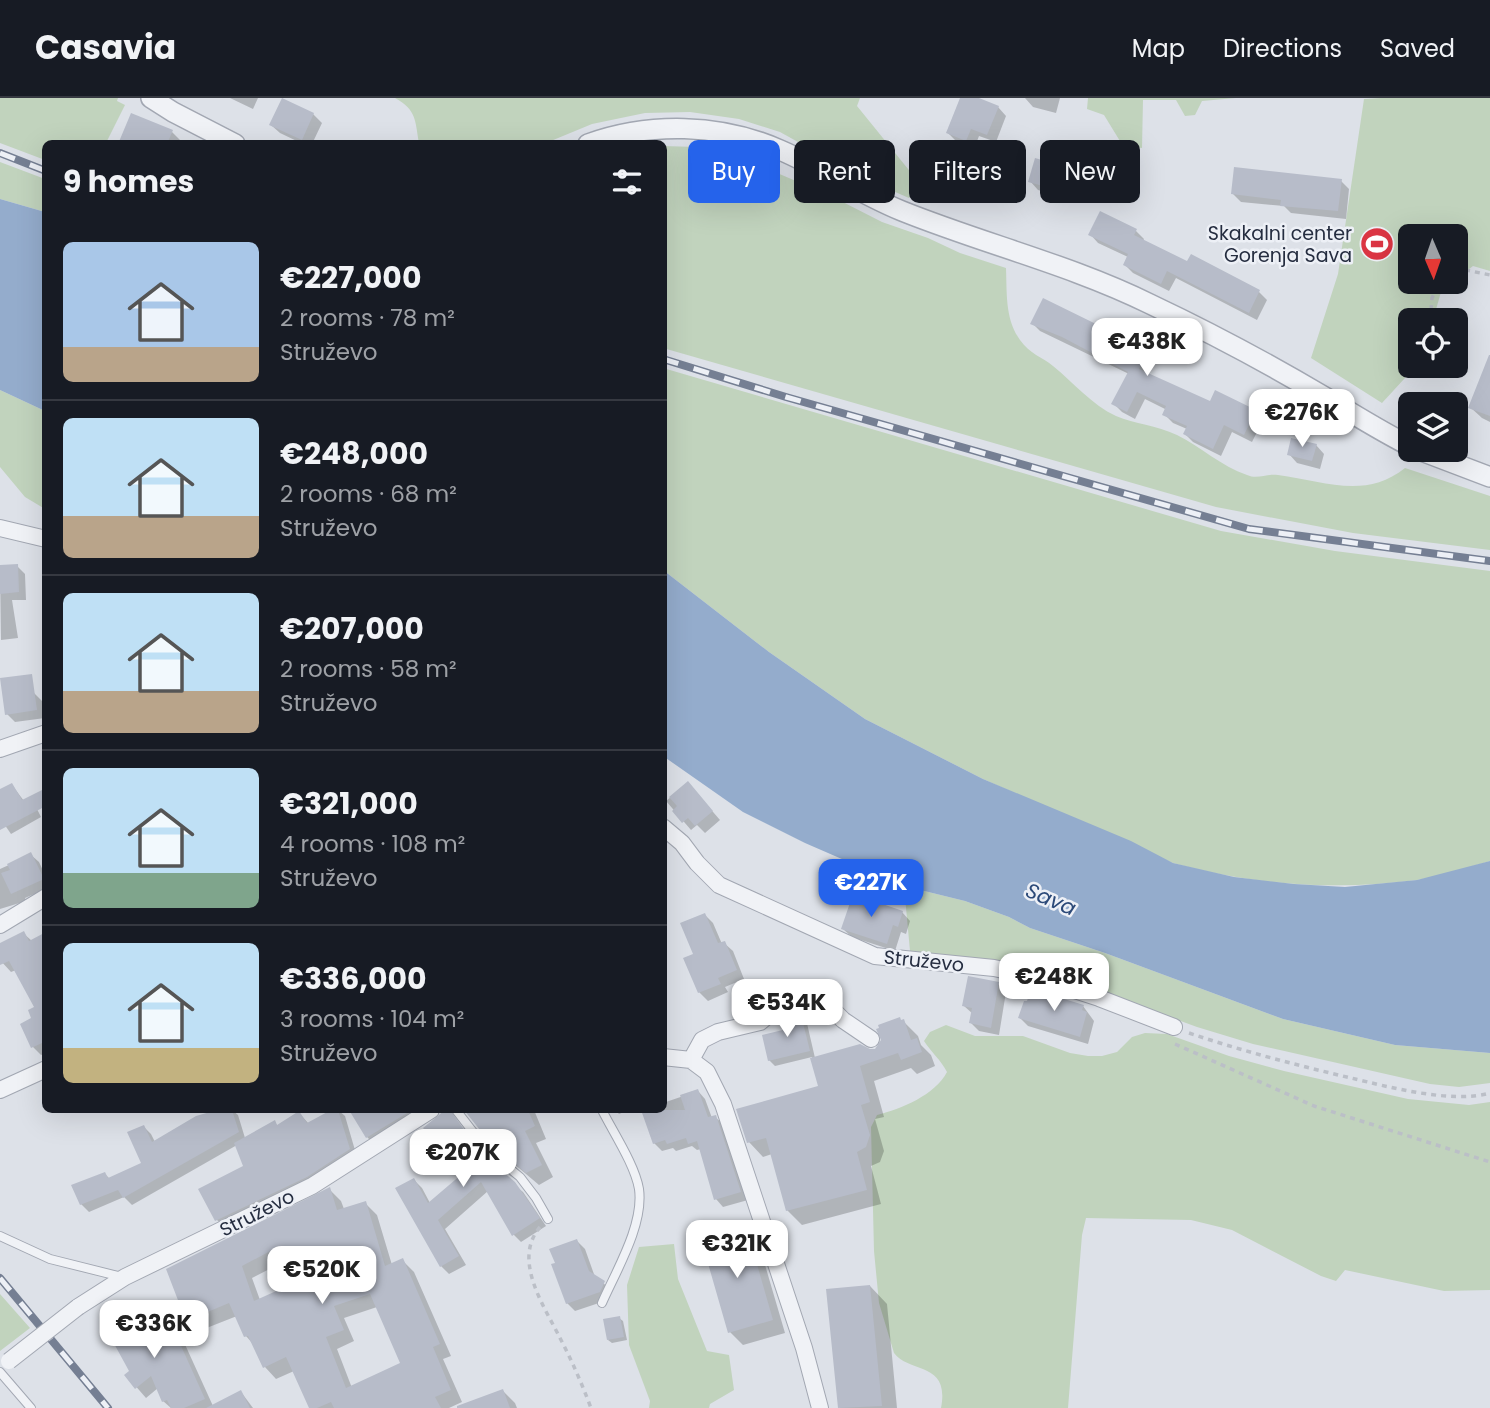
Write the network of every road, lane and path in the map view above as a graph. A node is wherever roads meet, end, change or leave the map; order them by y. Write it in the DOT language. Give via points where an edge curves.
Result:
graph roads {
  1 [pos="151,98"];
  2 [pos="227,140"];
  3 [pos="605,140"];
  4 [pos="1468,270"];
  5 [pos="1490,275"];
  6 [pos="1398,439"];
  7 [pos="1451,462"];
  8 [pos="1490,477"];
  9 [pos="0,528"];
  10 [pos="42,538"];
  11 [pos="42,734"];
  12 [pos="0,749"];
  13 [pos="667,830"];
  14 [pos="42,899"];
  15 [pos="0,925"];
  16 [pos="1170,1034"];
  17 [pos="871,1039"];
  18 [pos="667,1057"];
  19 [pos="691,1060"];
  20 [pos="42,1071"];
  21 [pos="0,1090"];
  22 [pos="1490,1093"];
  23 [pos="426,1113"];
  24 [pos="458,1113"];
  25 [pos="604,1113"];
  26 [pos="1490,1162"];
  27 [pos="548,1219"];
  28 [pos="0,1236"];
  29 [pos="125,1278"];
  30 [pos="602,1303"];
  31 [pos="3,1367"];
  32 [pos="31,1408"];
  33 [pos="591,1408"];
  34 [pos="820,1408"];
  1 -- 2 [label="street"];
  3 -- 6 [label="street" via="652,129 698,128 779,149 872,199 1067,268 1150,303"];
  4 -- 5 [label="path"];
  7 -- 8 [label="street"];
  9 -- 10 [label="street"];
  11 -- 12 [label="street"];
  13 -- 16 [label="street, Struževo" via="719,885 875,956 1031,976 1099,998"];
  14 -- 15 [label="street"];
  16 -- 22 [label="path" via="1395,1088 1458,1097"];
  16 -- 26 [label="path" via="1314,1106"];
  17 -- 19 [label="street" via="828,1005 799,997 760,1022 702,1040"];
  18 -- 19 [label="street"];
  19 -- 34 [label="street" via="707,1072 723,1104"];
  20 -- 21 [label="street"];
  23 -- 29 [label="street, Struževo" via="312,1186"];
  24 -- 27 [label="lane" via="487,1150 520,1177"];
  25 -- 30 [label="lane" via="635,1175 639,1208"];
  27 -- 33 [label="path" via="533,1236 528,1260 536,1292"];
  28 -- 29 [label="lane" via="50,1259"];
  29 -- 31 [label="street, Struževo, bridge" via="78,1307"];
  31 -- 32 [label="lane"];
}
